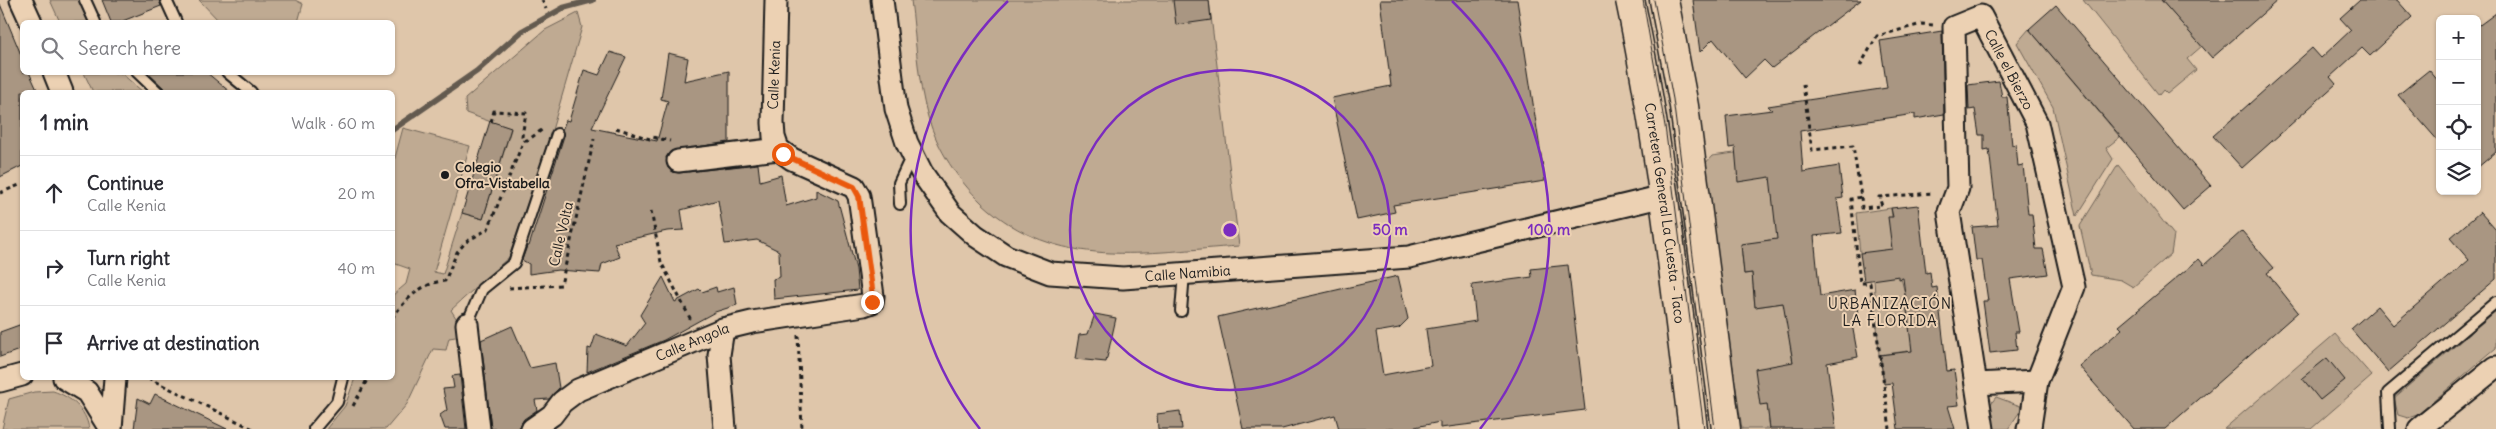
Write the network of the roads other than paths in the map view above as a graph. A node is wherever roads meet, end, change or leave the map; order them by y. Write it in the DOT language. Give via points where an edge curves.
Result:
graph roads {
  1 [pos="22,0"];
  2 [pos="85,0"];
  3 [pos="166,0"];
  4 [pos="776,0"];
  5 [pos="882,0"];
  6 [pos="1630,0"];
  7 [pos="1664,0"];
  8 [pos="31,20"];
  9 [pos="94,20"];
  10 [pos="172,20"];
  11 [pos="55,75"];
  12 [pos="140,75"];
  13 [pos="231,75"];
  14 [pos="61,90"];
  15 [pos="156,90"];
  16 [pos="249,90"];
  17 [pos="557,134"];
  18 [pos="778,149"];
  19 [pos="912,155"];
  20 [pos="678,161"];
  21 [pos="1664,196"];
  22 [pos="900,204"];
  23 [pos="1184,273"];
  24 [pos="2496,302"];
  25 [pos="1181,312"];
  26 [pos="467,324"];
  27 [pos="723,329"];
  28 [pos="2496,367"];
  29 [pos="20,376"];
  30 [pos="67,380"];
  31 [pos="115,380"];
  32 [pos="343,380"];
  33 [pos="0,381"];
  34 [pos="2037,381"];
  35 [pos="1976,384"];
  36 [pos="110,429"];
  37 [pos="314,429"];
  38 [pos="479,429"];
  39 [pos="532,429"];
  40 [pos="726,429"];
  41 [pos="1693,429"];
  42 [pos="1726,429"];
  43 [pos="1983,429"];
  44 [pos="2028,429"];
  45 [pos="2390,429"];
  46 [pos="2419,429"];
  1 -- 8 [label="street"];
  2 -- 9 [label="lane"];
  3 -- 10 [label="lane"];
  4 -- 18 [label="street, Calle Kenia" via="773,123"];
  5 -- 19 [label="street, Calle Namibia" via="896,109"];
  6 -- 21 [label="main road, Carretera General La Cuesta - Taco" via="1645,70"];
  7 -- 42 [label="main road" via="1684,106"];
  11 -- 14 [label="street"];
  12 -- 15 [label="lane"];
  13 -- 16 [label="lane"];
  17 -- 26 [label="lane" via="514,263 482,289"];
  18 -- 20 [label="street"];
  18 -- 27 [label="street, Calle Angola" via="792,160 854,187 859,196 872,302"];
  19 -- 22 [label="lane" via="899,182"];
  19 -- 23 [label="street, Calle Namibia" via="950,213 976,236 1018,261 1050,273 1085,276 1123,278"];
  21 -- 23 [label="street, Calle Namibia" via="1409,257"];
  21 -- 41 [label="main road, Carretera General La Cuesta - Taco"];
  23 -- 25 [label="lane"];
  24 -- 45 [label="lane" via="2388,393"];
  26 -- 38 [label="street"];
  27 -- 39 [label="street, Calle Angola" via="578,390"];
  27 -- 40 [label="street" via="719,355"];
  28 -- 46 [label="street"];
  29 -- 33 [label="street"];
  30 -- 36 [label="street" via="87,392"];
  31 -- 36 [label="street"];
  32 -- 37 [label="lane" via="337,402"];
  34 -- 35 [label="street"];
  34 -- 35 [label="street, Calle el Bierzo" via="2074,287 2037,123 1981,16 1954,27 1957,192 1949,212"];
  34 -- 44 [label="street, Calle el Bierzo"];
  35 -- 43 [label="street"];
}
